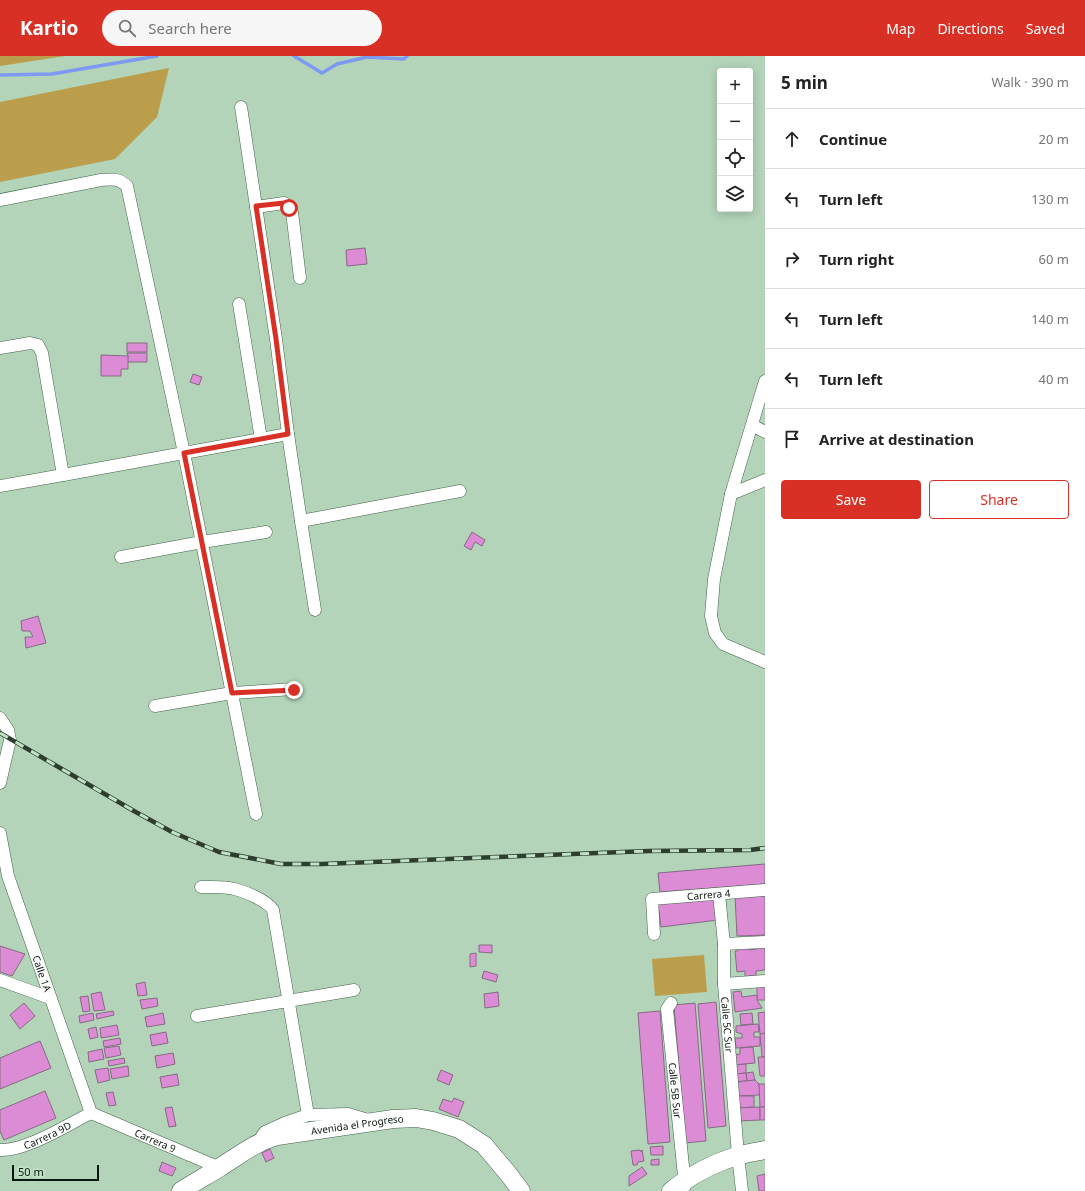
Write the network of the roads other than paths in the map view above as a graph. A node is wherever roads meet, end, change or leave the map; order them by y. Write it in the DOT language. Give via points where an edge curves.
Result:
graph roads {
  1 [pos="241,107"];
  2 [pos="0,200"];
  3 [pos="256,206"];
  4 [pos="300,278"];
  5 [pos="239,304"];
  6 [pos="0,348"];
  7 [pos="765,381"];
  8 [pos="752,425"];
  9 [pos="765,432"];
  10 [pos="288,434"];
  11 [pos="261,439"];
  12 [pos="184,453"];
  13 [pos="63,475"];
  14 [pos="765,480"];
  15 [pos="0,486"];
  16 [pos="460,491"];
  17 [pos="732,494"];
  18 [pos="301,521"];
  19 [pos="266,532"];
  20 [pos="202,542"];
  21 [pos="121,557"];
  22 [pos="314,610"];
  23 [pos="765,662"];
  24 [pos="294,690"];
  25 [pos="232,693"];
  26 [pos="155,706"];
  27 [pos="0,718"];
  28 [pos="0,783"];
  29 [pos="256,814"];
  30 [pos="0,833"];
  31 [pos="201,886"];
  32 [pos="765,890"];
  33 [pos="719,894"];
  34 [pos="654,934"];
  35 [pos="765,942"];
  36 [pos="724,944"];
  37 [pos="0,980"];
  38 [pos="765,980"];
  39 [pos="724,984"];
  40 [pos="354,990"];
  41 [pos="50,998"];
  42 [pos="288,1002"];
  43 [pos="671,1002"];
  44 [pos="197,1016"];
  45 [pos="91,1113"];
  46 [pos="308,1115"];
  47 [pos="375,1122"];
  48 [pos="251,1147"];
  49 [pos="0,1150"];
  50 [pos="765,1150"];
  51 [pos="738,1155"];
  52 [pos="220,1168"];
  53 [pos="680,1187"];
  54 [pos="181,1191"];
  55 [pos="521,1191"];
  56 [pos="742,1191"];
  1 -- 3 [label="street"];
  2 -- 12 [label="street" via="101,180 117,179 127,186"];
  3 -- 4 [label="street" via="284,203 292,212"];
  3 -- 10 [label="street"];
  5 -- 11 [label="street"];
  6 -- 13 [label="street" via="30,343 38,345 42,353"];
  7 -- 8 [label="street"];
  8 -- 9 [label="street"];
  8 -- 17 [label="street"];
  10 -- 11 [label="street"];
  10 -- 18 [label="street"];
  11 -- 12 [label="street"];
  12 -- 13 [label="street"];
  12 -- 20 [label="street"];
  13 -- 15 [label="street"];
  14 -- 17 [label="street"];
  16 -- 18 [label="street"];
  17 -- 23 [label="street" via="714,579 711,616 714,633 723,644"];
  18 -- 22 [label="street"];
  19 -- 20 [label="street"];
  20 -- 21 [label="street"];
  20 -- 25 [label="street"];
  24 -- 25 [label="street"];
  25 -- 26 [label="street"];
  25 -- 29 [label="street"];
  27 -- 28 [label="street" via="8,730 10,740"];
  30 -- 41 [label="street, Calle 1A" via="8,876"];
  31 -- 42 [label="street" via="233,889 271,906"];
  32 -- 33 [label="street, Carrera 4"];
  33 -- 34 [label="street, Carrera 4" via="652,899"];
  33 -- 36 [label="street, Calle 5C Sur"];
  35 -- 36 [label="street"];
  36 -- 39 [label="street, Calle 5C Sur"];
  37 -- 41 [label="street"];
  38 -- 39 [label="street"];
  39 -- 51 [label="street, Calle 5C Sur"];
  40 -- 42 [label="street"];
  41 -- 45 [label="street, Calle 1A"];
  42 -- 44 [label="street"];
  42 -- 46 [label="street"];
  43 -- 53 [label="street, Calle 5B Sur" via="667,1009"];
  45 -- 49 [label="street, Carrera 9D" via="30,1144"];
  45 -- 52 [label="street, Carrera 9"];
  46 -- 47 [label="street" via="348,1114"];
  46 -- 48 [label="street" via="265,1132"];
  47 -- 48 [label="main road, Avenida el Progreso" via="277,1136"];
  47 -- 55 [label="main road, Avenida el Progreso" via="416,1118 459,1129 484,1145"];
  48 -- 52 [label="main road, Avenida el Progreso"];
  50 -- 51 [label="main road"];
  51 -- 53 [label="main road" via="709,1166"];
  51 -- 56 [label="street, Calle 5C Sur"];
  52 -- 54 [label="main road, Avenida el Progreso"];
}
